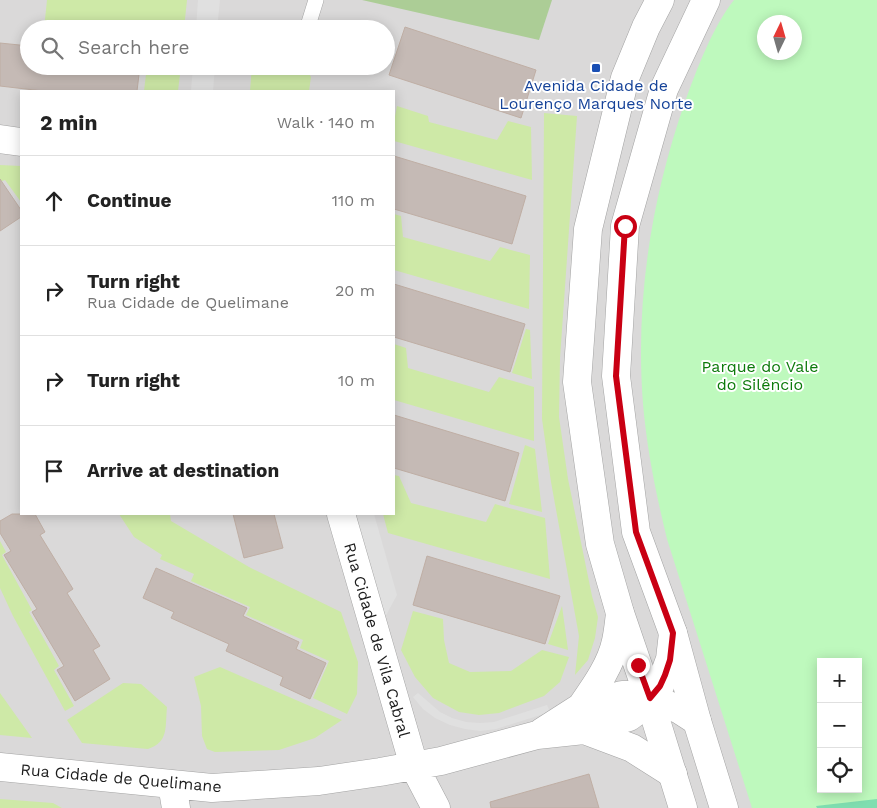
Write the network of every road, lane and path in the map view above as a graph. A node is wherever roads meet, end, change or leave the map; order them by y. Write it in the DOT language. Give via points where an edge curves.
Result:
graph roads {
  1 [pos="316,0"];
  2 [pos="660,0"];
  3 [pos="706,0"];
  4 [pos="309,20"];
  5 [pos="0,139"];
  6 [pos="20,142"];
  7 [pos="340,515"];
  8 [pos="620,613"];
  9 [pos="673,633"];
  10 [pos="650,698"];
  11 [pos="582,718"];
  12 [pos="697,721"];
  13 [pos="414,766"];
  14 [pos="0,767"];
  15 [pos="673,774"];
  16 [pos="174,796"];
  17 [pos="436,808"];
  18 [pos="683,808"];
  19 [pos="724,808"];
  1 -- 4 [label="lane"];
  2 -- 8 [label="street" via="625,78 588,229 577,382 600,544"];
  3 -- 9 [label="street" via="664,89 625,226 616,376 636,532"];
  5 -- 6 [label="street"];
  7 -- 13 [label="street, Rua Cidade de Vila Cabral"];
  8 -- 10 [label="street"];
  8 -- 11 [label="street, Rua Cidade de Quelimane" via="611,656"];
  9 -- 10 [label="street" via="665,675"];
  9 -- 12 [label="street"];
  10 -- 11 [label="street, Rua Cidade de Quelimane" via="622,695"];
  10 -- 12 [label="street, Rua Cidade de Quelimane"];
  10 -- 15 [label="street"];
  11 -- 13 [label="street, Rua Cidade de Quelimane" via="536,735"];
  11 -- 15 [label="street"];
  12 -- 19 [label="street"];
  13 -- 16 [label="street, Rua Cidade de Quelimane" via="319,781 212,788"];
  13 -- 17 [label="street, Rua Cidade de Vila Cabral"];
  14 -- 16 [label="street, Rua Cidade de Quelimane"];
  15 -- 18 [label="street"];
}
